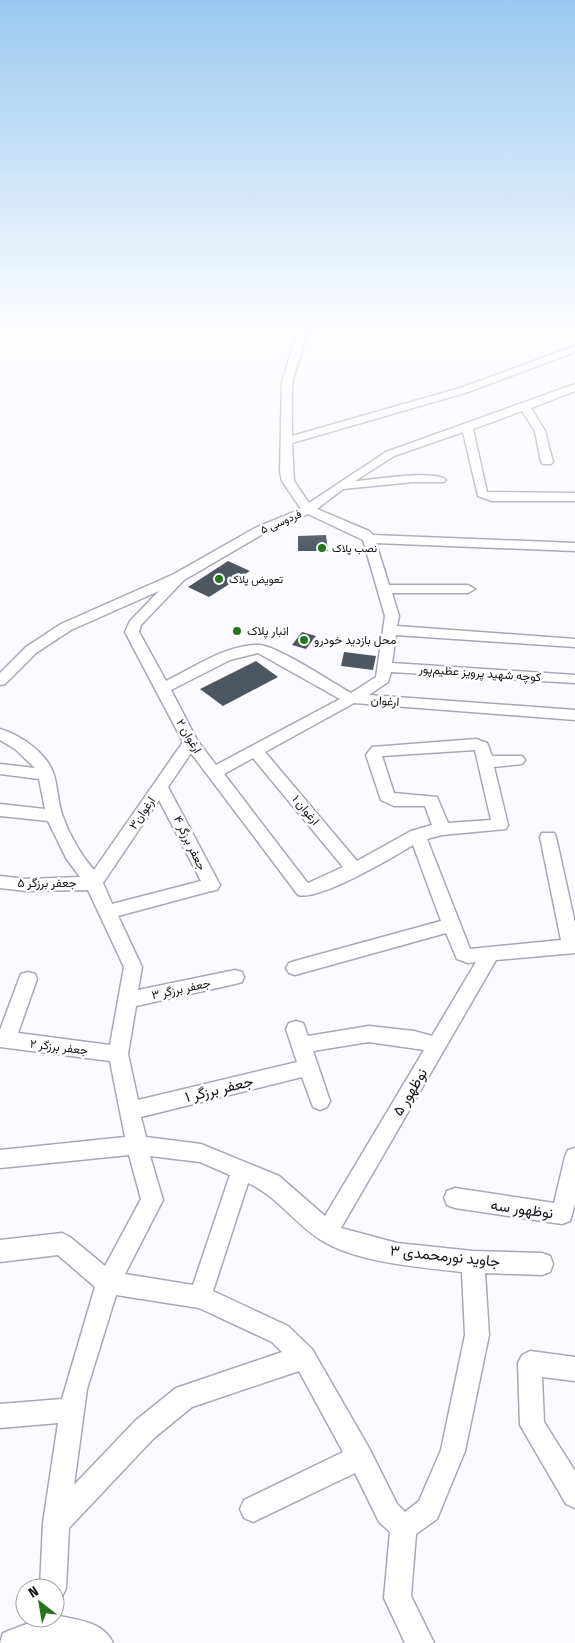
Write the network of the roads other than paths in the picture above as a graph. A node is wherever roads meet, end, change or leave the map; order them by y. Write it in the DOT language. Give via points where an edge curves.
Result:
graph roads {
  1 [pos="286,402"];
  2 [pos="423,402"];
  3 [pos="536,402"];
  4 [pos="525,406"];
  5 [pos="467,427"];
  6 [pos="286,441"];
  7 [pos="547,462"];
  8 [pos="440,480"];
  9 [pos="337,488"];
  10 [pos="575,497"];
  11 [pos="308,510"];
  12 [pos="369,539"];
  13 [pos="575,548"];
  14 [pos="179,577"];
  15 [pos="384,589"];
  16 [pos="468,589"];
  17 [pos="390,630"];
  18 [pos="575,644"];
  19 [pos="386,668"];
  20 [pos="575,679"];
  21 [pos="0,681"];
  22 [pos="162,689"];
  23 [pos="349,698"];
  24 [pos="575,714"];
  25 [pos="0,734"];
  26 [pos="190,742"];
  27 [pos="256,751"];
  28 [pos="517,760"];
  29 [pos="486,762"];
  30 [pos="0,769"];
  31 [pos="213,773"];
  32 [pos="46,774"];
  33 [pos="160,786"];
  34 [pos="0,810"];
  35 [pos="54,816"];
  36 [pos="442,829"];
  37 [pos="417,836"];
  38 [pos="548,837"];
  39 [pos="355,870"];
  40 [pos="0,882"];
  41 [pos="94,883"];
  42 [pos="107,912"];
  43 [pos="451,925"];
  44 [pos="573,946"];
  45 [pos="492,952"];
  46 [pos="295,968"];
  47 [pos="235,977"];
  48 [pos="28,979"];
  49 [pos="127,1000"];
  50 [pos="3,1040"];
  51 [pos="437,1045"];
  52 [pos="118,1054"];
  53 [pos="309,1067"];
  54 [pos="320,1101"];
  55 [pos="130,1111"];
  56 [pos="137,1145"];
  57 [pos="575,1158"];
  58 [pos="0,1159"];
  59 [pos="242,1171"];
  60 [pos="455,1198"];
  61 [pos="328,1232"];
  62 [pos="0,1251"];
  63 [pos="473,1262"];
  64 [pos="542,1264"];
  65 [pos="108,1283"];
  66 [pos="200,1297"];
  67 [pos="304,1356"];
  68 [pos="575,1369"];
  69 [pos="72,1410"];
  70 [pos="0,1416"];
  71 [pos="360,1457"];
  72 [pos="575,1494"];
  73 [pos="253,1509"];
  74 [pos="56,1523"];
  75 [pos="404,1526"];
  76 [pos="53,1578"];
  77 [pos="42,1628"];
  78 [pos="65,1628"];
  79 [pos="13,1643"];
  80 [pos="99,1643"];
  81 [pos="420,1643"];
  1 -- 6 [label="street"];
  2 -- 6 [label="street"];
  3 -- 4 [label="street, فردوسی ۵"];
  4 -- 5 [label="street, فردوسی ۵"];
  4 -- 7 [label="street" via="540,431"];
  5 -- 9 [label="street, فردوسی ۵" via="397,451"];
  5 -- 10 [label="street" via="482,494"];
  6 -- 11 [label="street" via="288,481"];
  8 -- 9 [label="street" via="413,478"];
  9 -- 11 [label="street, فردوسی ۵"];
  11 -- 12 [label="street" via="365,534"];
  11 -- 14 [label="street, فردوسی ۵" via="259,532"];
  12 -- 13 [label="street"];
  12 -- 15 [label="street"];
  14 -- 21 [label="street, فردوسی ۵" via="66,627 31,650"];
  14 -- 22 [label="street, ارغوان ۲" via="134,624 132,632"];
  15 -- 16 [label="street"];
  15 -- 17 [label="street" via="392,616"];
  17 -- 18 [label="street"];
  17 -- 19 [label="street"];
  19 -- 20 [label="street, کوچه شهید پرویز عظیم‌پور"];
  19 -- 23 [label="street" via="383,679"];
  22 -- 23 [label="street" via="225,657 259,650 274,655"];
  22 -- 26 [label="street, ارغوان ۲"];
  23 -- 24 [label="street, ارغوان"];
  23 -- 27 [label="street"];
  25 -- 32 [label="street" via="40,762"];
  26 -- 31 [label="street, ارغوان ۲"];
  26 -- 33 [label="street, ارغوان۳"];
  27 -- 31 [label="street"];
  27 -- 39 [label="street, ارغوان ۱"];
  28 -- 29 [label="street"];
  29 -- 36 [label="street" via="500,825"];
  29 -- 36 [label="street" via="479,744 375,753 387,796 394,800 431,801"];
  30 -- 32 [label="street"];
  31 -- 39 [label="street, ارغوان ۲" via="304,890"];
  32 -- 35 [label="street"];
  33 -- 41 [label="street, ارغوان۳"];
  33 -- 42 [label="street, جعفر برزگر ۴" via="211,886"];
  34 -- 35 [label="street"];
  35 -- 41 [label="street" via="74,858"];
  36 -- 37 [label="street"];
  37 -- 39 [label="street"];
  37 -- 43 [label="street"];
  38 -- 44 [label="street"];
  40 -- 41 [label="street, جعفر برزگر ۵" via="26,885"];
  41 -- 42 [label="street"];
  42 -- 49 [label="street" via="133,967"];
  43 -- 45 [label="street" via="463,954"];
  43 -- 46 [label="street"];
  44 -- 45 [label="street"];
  45 -- 51 [label="street, نوظهور ۵"];
  47 -- 49 [label="street, جعفر برزگر ۳"];
  48 -- 50 [label="street"];
  49 -- 52 [label="street"];
  50 -- 52 [label="street, جعفر برزگر ۲"];
  51 -- 53 [label="street" via="369,1034 299,1037"];
  51 -- 61 [label="street, نوظهور ۵"];
  52 -- 55 [label="street"];
  53 -- 54 [label="street"];
  53 -- 55 [label="street, جعفر برزگر ۱"];
  55 -- 56 [label="street"];
  56 -- 58 [label="street, جاوید نورمحمدی ۳"];
  56 -- 59 [label="street, جاوید نورمحمدی ۳" via="201,1153"];
  56 -- 65 [label="street" via="152,1200"];
  57 -- 60 [label="street, نوظهور سه" via="562,1214"];
  59 -- 61 [label="street, جاوید نورمحمدی ۳" via="271,1183"];
  59 -- 66 [label="street"];
  61 -- 63 [label="street, جاوید نورمحمدی ۳" via="340,1239 397,1254"];
  62 -- 65 [label="street" via="62,1244"];
  63 -- 64 [label="street, جاوید نورمحمدی ۳"];
  63 -- 75 [label="street" via="477,1335 453,1451 428,1510"];
  65 -- 66 [label="street"];
  65 -- 69 [label="street" via="75,1389"];
  66 -- 67 [label="street" via="280,1334"];
  67 -- 71 [label="street"];
  67 -- 74 [label="street" via="185,1398 145,1430"];
  68 -- 72 [label="street" via="530,1363 532,1426"];
  69 -- 70 [label="street"];
  69 -- 74 [label="street"];
  71 -- 73 [label="street"];
  71 -- 75 [label="street" via="388,1513"];
  74 -- 76 [label="street"];
  75 -- 81 [label="street" via="397,1598"];
  77 -- 79 [label="street"];
  78 -- 80 [label="street"];
}
